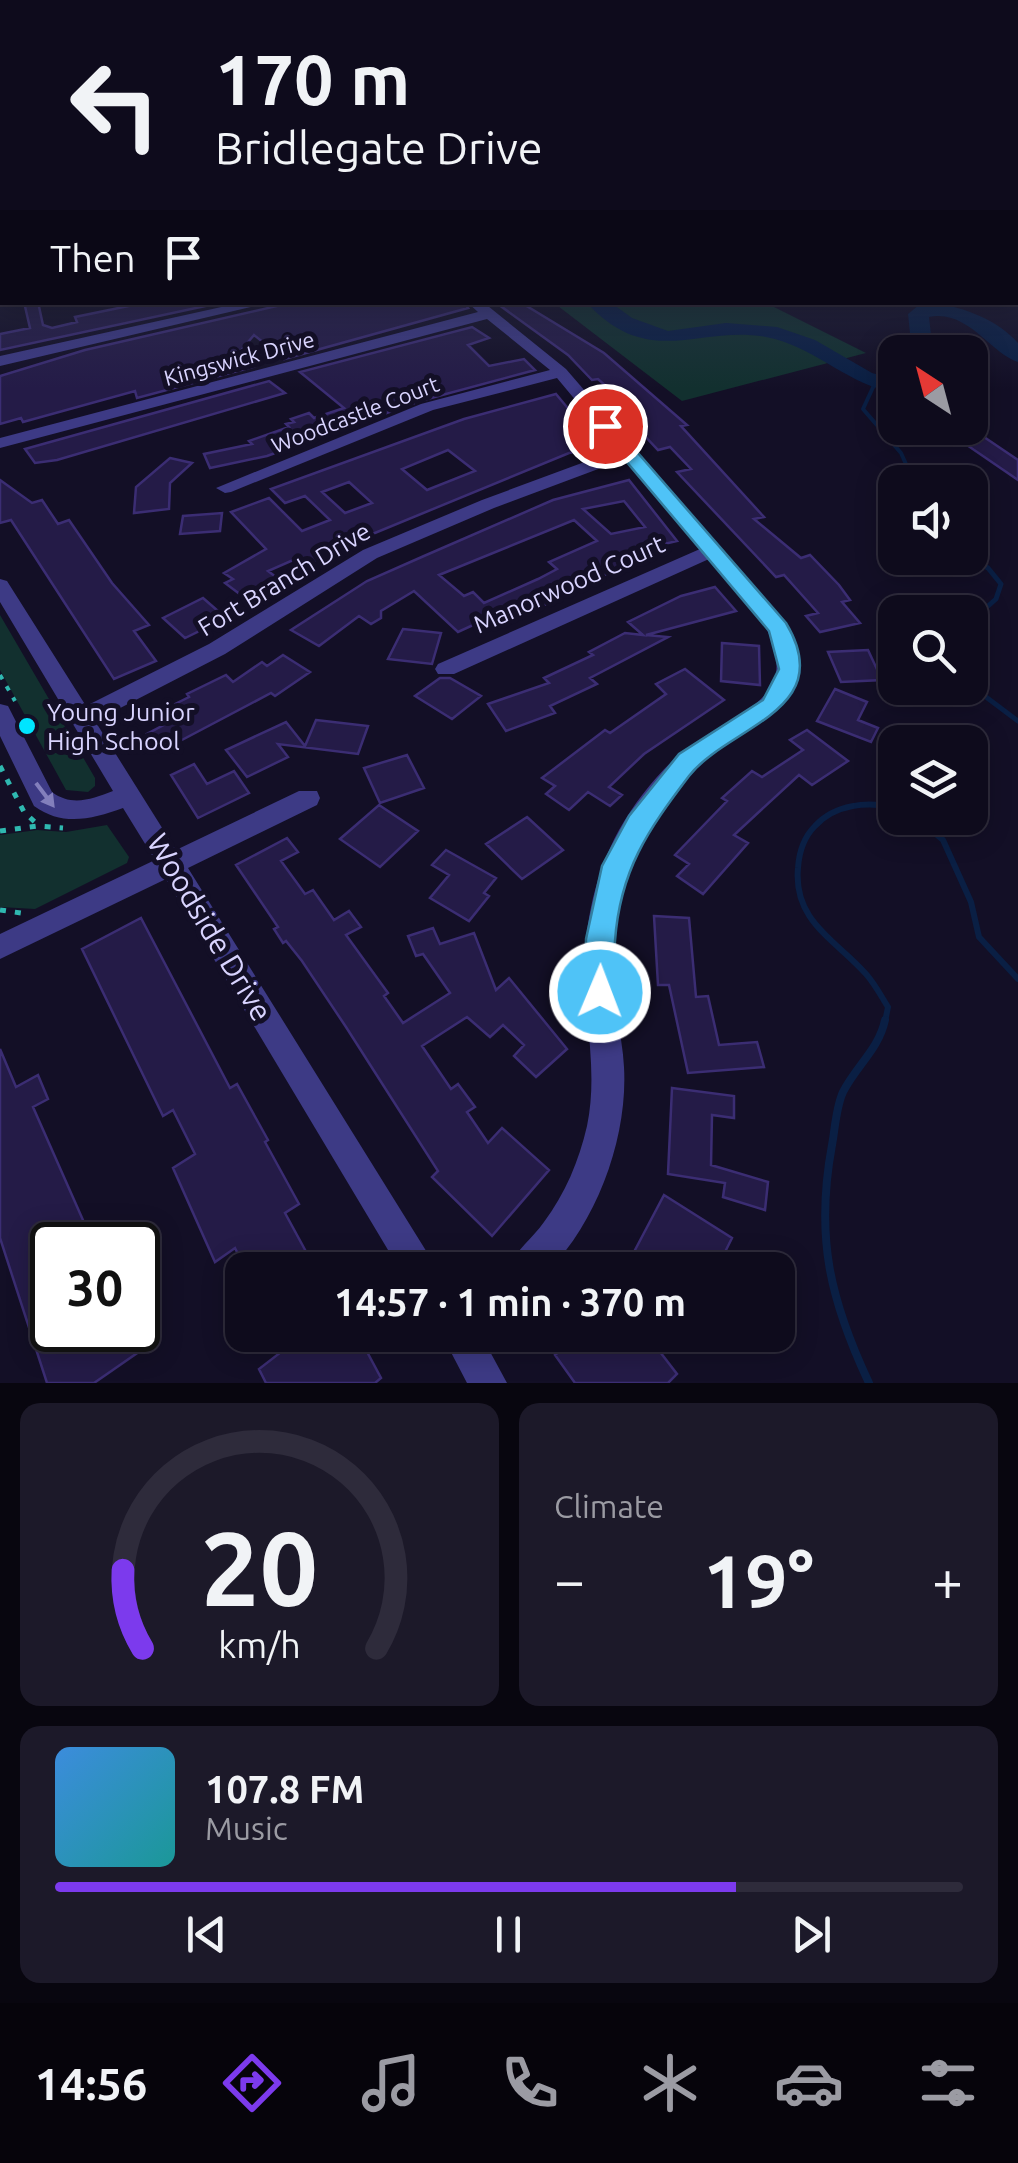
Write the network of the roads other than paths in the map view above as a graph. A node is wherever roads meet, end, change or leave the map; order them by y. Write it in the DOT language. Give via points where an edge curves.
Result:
graph roads {
  1 [pos="252,305"];
  2 [pos="481,308"];
  3 [pos="0,361"];
  4 [pos="561,372"];
  5 [pos="0,444"];
  6 [pos="628,452"];
  7 [pos="225,488"];
  8 [pos="714,550"];
  9 [pos="1,589"];
  10 [pos="446,668"];
  11 [pos="9,710"];
  12 [pos="83,717"];
  13 [pos="130,795"];
  14 [pos="308,798"];
  15 [pos="172,864"];
  16 [pos="0,947"];
  17 [pos="409,1252"];
  18 [pos="539,1252"];
  19 [pos="470,1352"];
  20 [pos="488,1383"];
  1 -- 3 [label="street"];
  2 -- 4 [label="street"];
  2 -- 5 [label="street, Kingswick Drive"];
  4 -- 6 [label="street"];
  4 -- 7 [label="street, Woodcastle Court" via="427,407"];
  6 -- 8 [label="street"];
  6 -- 12 [label="street, Fort Branch Drive" via="370,554 216,649"];
  8 -- 10 [label="street, Manorwood Court"];
  8 -- 18 [label="street" via="778,628 790,669 772,705 688,760 638,824 616,866 600,939 610,1077 598,1149 574,1207"];
  9 -- 12 [label="street, Woodside Drive"];
  11 -- 13 [label="street, one-way" via="52,807 82,810"];
  12 -- 13 [label="street, Woodside Drive"];
  13 -- 15 [label="street, Woodside Drive"];
  14 -- 15 [label="street"];
  15 -- 16 [label="street"];
  15 -- 17 [label="street, Woodside Drive"];
  19 -- 20 [label="street"];
}
